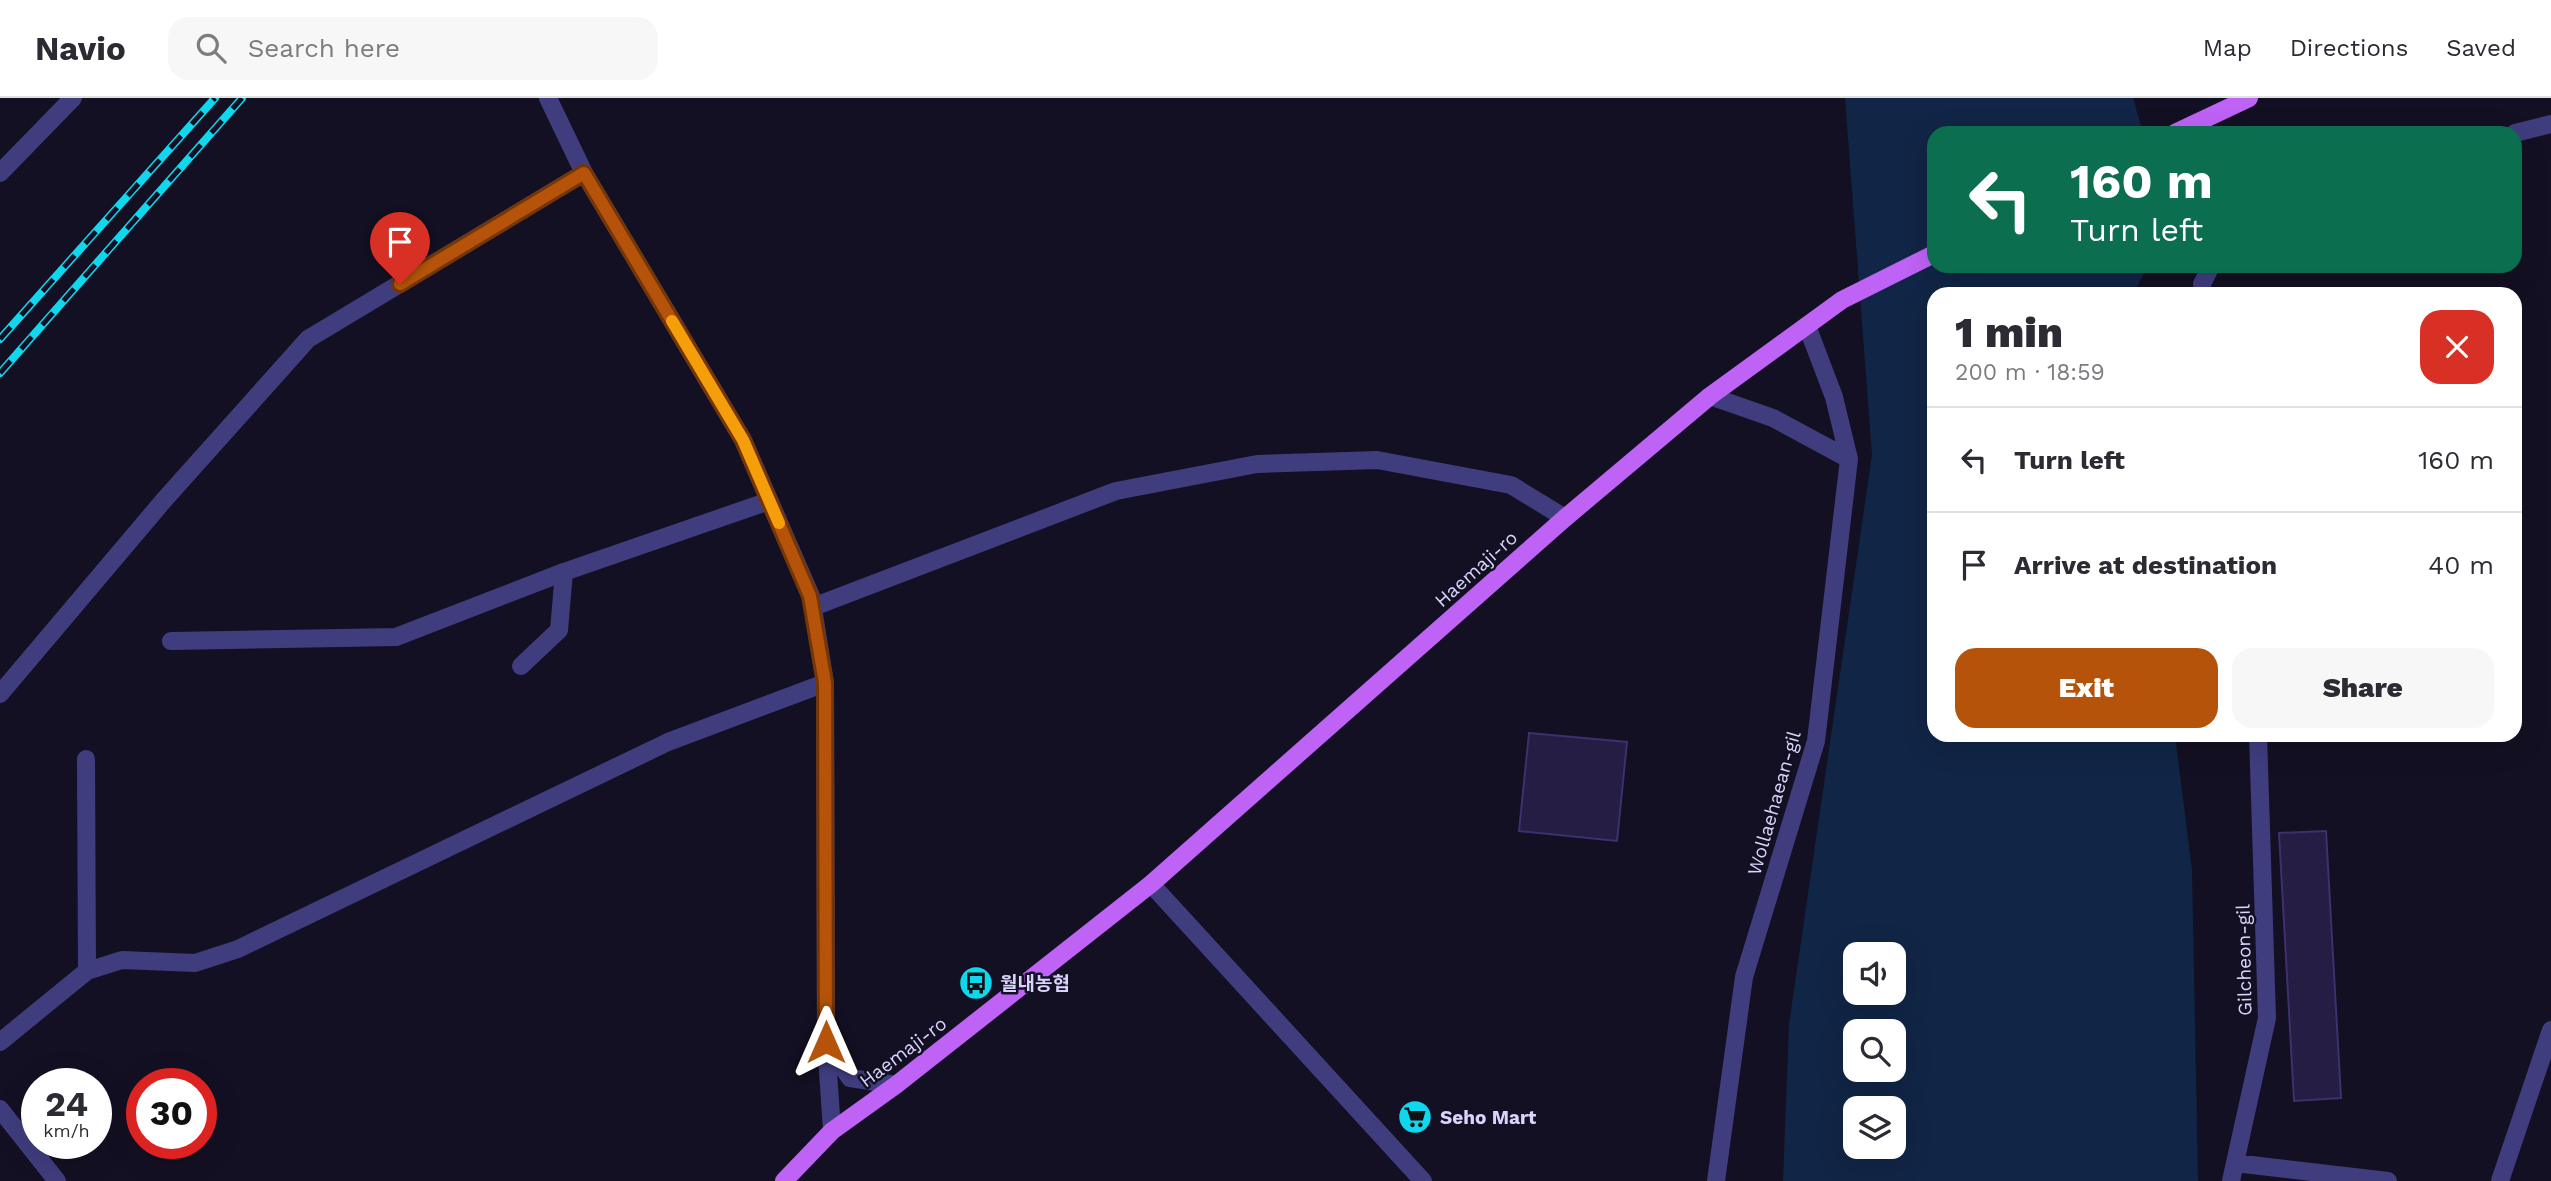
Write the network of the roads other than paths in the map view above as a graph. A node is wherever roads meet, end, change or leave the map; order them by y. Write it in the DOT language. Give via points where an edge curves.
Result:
graph roads {
  1 [pos="73,98"];
  2 [pos="548,98"];
  3 [pos="2249,98"];
  4 [pos="2551,124"];
  5 [pos="2203,126"];
  6 [pos="2522,131"];
  7 [pos="0,173"];
  8 [pos="584,173"];
  9 [pos="1927,258"];
  10 [pos="1807,326"];
  11 [pos="1710,397"];
  12 [pos="1849,459"];
  13 [pos="769,501"];
  14 [pos="1565,518"];
  15 [pos="564,572"];
  16 [pos="813,607"];
  17 [pos="171,641"];
  18 [pos="521,666"];
  19 [pos="825,683"];
  20 [pos="0,694"];
  21 [pos="2258,742"];
  22 [pos="86,759"];
  23 [pos="1152,884"];
  24 [pos="87,971"];
  25 [pos="2551,1030"];
  26 [pos="0,1042"];
  27 [pos="826,1042"];
  28 [pos="896,1086"];
  29 [pos="0,1108"];
  30 [pos="832,1131"];
  31 [pos="2233,1172"];
  32 [pos="57,1181"];
  33 [pos="784,1181"];
  34 [pos="1423,1181"];
  35 [pos="1716,1181"];
  36 [pos="2388,1181"];
  37 [pos="2500,1181"];
  1 -- 7 [label="street"];
  2 -- 8 [label="street"];
  3 -- 5 [label="main road"];
  4 -- 6 [label="street"];
  8 -- 13 [label="street" via="743,440"];
  8 -- 20 [label="street" via="308,339"];
  9 -- 10 [label="main road, Haemaji-ro" via="1842,300"];
  10 -- 11 [label="main road, Haemaji-ro"];
  10 -- 12 [label="street" via="1834,397"];
  11 -- 12 [label="street" via="1773,418"];
  11 -- 14 [label="main road, Haemaji-ro"];
  12 -- 35 [label="street, Wollaehaean-gil" via="1816,741 1744,977"];
  13 -- 15 [label="street"];
  13 -- 16 [label="street"];
  14 -- 16 [label="street" via="1511,485 1377,460 1257,464 1116,491"];
  14 -- 23 [label="main road, Haemaji-ro"];
  15 -- 17 [label="street" via="396,638"];
  15 -- 18 [label="street" via="559,630"];
  16 -- 19 [label="street"];
  19 -- 24 [label="street" via="668,742 238,949 195,963 122,960"];
  19 -- 27 [label="street"];
  21 -- 31 [label="street, Gilcheon-gil" via="2267,1018"];
  22 -- 24 [label="street"];
  23 -- 28 [label="main road, Haemaji-ro"];
  23 -- 34 [label="street"];
  24 -- 26 [label="street"];
  25 -- 37 [label="street"];
  27 -- 28 [label="street" via="850,1078"];
  27 -- 30 [label="street"];
  28 -- 30 [label="main road, Haemaji-ro"];
  29 -- 32 [label="street"];
  30 -- 33 [label="main road, Haemaji-ro"];
  31 -- 36 [label="street"];
}
